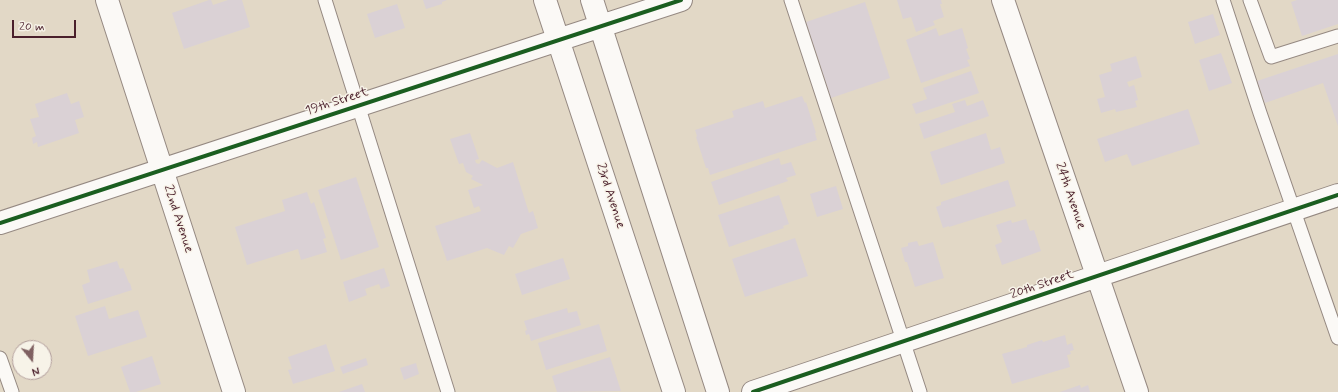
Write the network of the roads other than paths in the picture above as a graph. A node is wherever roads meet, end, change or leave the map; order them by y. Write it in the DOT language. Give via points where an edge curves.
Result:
graph roads {
  1 [pos="107,0"];
  2 [pos="325,0"];
  3 [pos="545,0"];
  4 [pos="592,0"];
  5 [pos="681,0"];
  6 [pos="791,0"];
  7 [pos="1003,0"];
  8 [pos="1223,0"];
  9 [pos="1250,0"];
  10 [pos="601,26"];
  11 [pos="1338,36"];
  12 [pos="558,40"];
  13 [pos="358,105"];
  14 [pos="162,170"];
  15 [pos="1338,195"];
  16 [pos="1294,210"];
  17 [pos="0,223"];
  18 [pos="1097,277"];
  19 [pos="1338,338"];
  20 [pos="903,342"];
  21 [pos="0,358"];
  22 [pos="12,392"];
  23 [pos="234,392"];
  24 [pos="448,392"];
  25 [pos="674,392"];
  26 [pos="718,392"];
  27 [pos="753,392"];
  28 [pos="920,392"];
  29 [pos="1137,392"];
  1 -- 14 [label="street, 22nd Avenue"];
  2 -- 13 [label="lane"];
  3 -- 12 [label="street, 23rd Avenue"];
  4 -- 10 [label="street"];
  5 -- 10 [label="street, 19th Street"];
  6 -- 20 [label="lane"];
  7 -- 18 [label="street, 24th Avenue"];
  8 -- 16 [label="lane"];
  9 -- 11 [label="lane" via="1271,57"];
  10 -- 12 [label="street, 19th Street"];
  10 -- 26 [label="street"];
  12 -- 13 [label="street, 19th Street"];
  12 -- 25 [label="street, 23rd Avenue"];
  13 -- 14 [label="street, 19th Street"];
  13 -- 24 [label="lane"];
  14 -- 17 [label="street, 19th Street"];
  14 -- 23 [label="street, 22nd Avenue"];
  15 -- 16 [label="street, 20th Street"];
  16 -- 18 [label="street, 20th Street"];
  16 -- 19 [label="lane"];
  18 -- 20 [label="street, 20th Street"];
  18 -- 29 [label="street, 24th Avenue"];
  20 -- 27 [label="street, 20th Street"];
  20 -- 28 [label="lane"];
  21 -- 22 [label="lane"];
}
